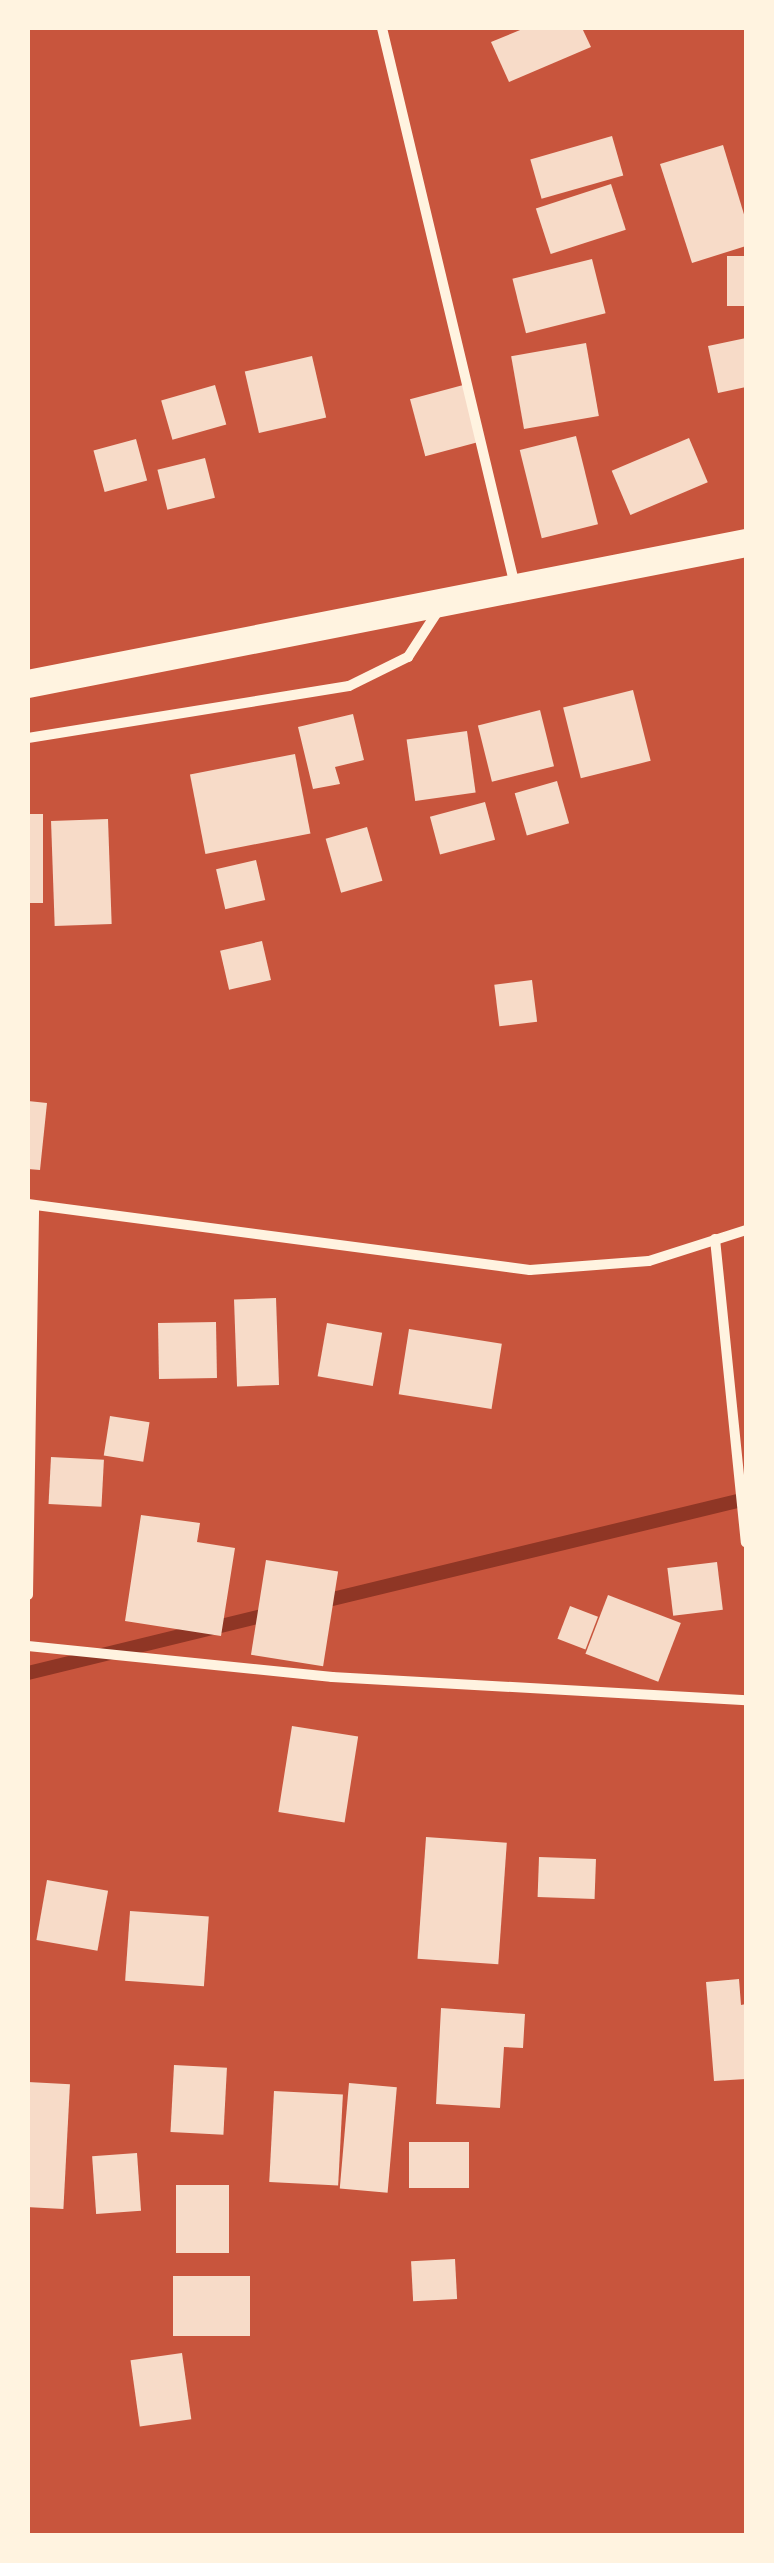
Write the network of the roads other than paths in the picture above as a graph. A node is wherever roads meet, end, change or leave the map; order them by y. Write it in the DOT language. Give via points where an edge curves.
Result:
graph roads {
  1 [pos="382,28"];
  2 [pos="746,543"];
  3 [pos="516,588"];
  4 [pos="443,603"];
  5 [pos="28,684"];
  6 [pos="28,738"];
  7 [pos="31,1205"];
  8 [pos="746,1230"];
  9 [pos="715,1239"];
  10 [pos="746,1542"];
  11 [pos="28,1595"];
  12 [pos="28,1646"];
  13 [pos="746,1700"];
  1 -- 3 [label="street"];
  2 -- 3 [label="highway"];
  3 -- 4 [label="highway"];
  4 -- 5 [label="highway"];
  4 -- 6 [label="street" via="408,657 371,678"];
  7 -- 9 [label="street" via="530,1270 649,1261"];
  7 -- 11 [label="street"];
  8 -- 9 [label="street"];
  9 -- 10 [label="street"];
  12 -- 13 [label="street" via="332,1678"];
}
